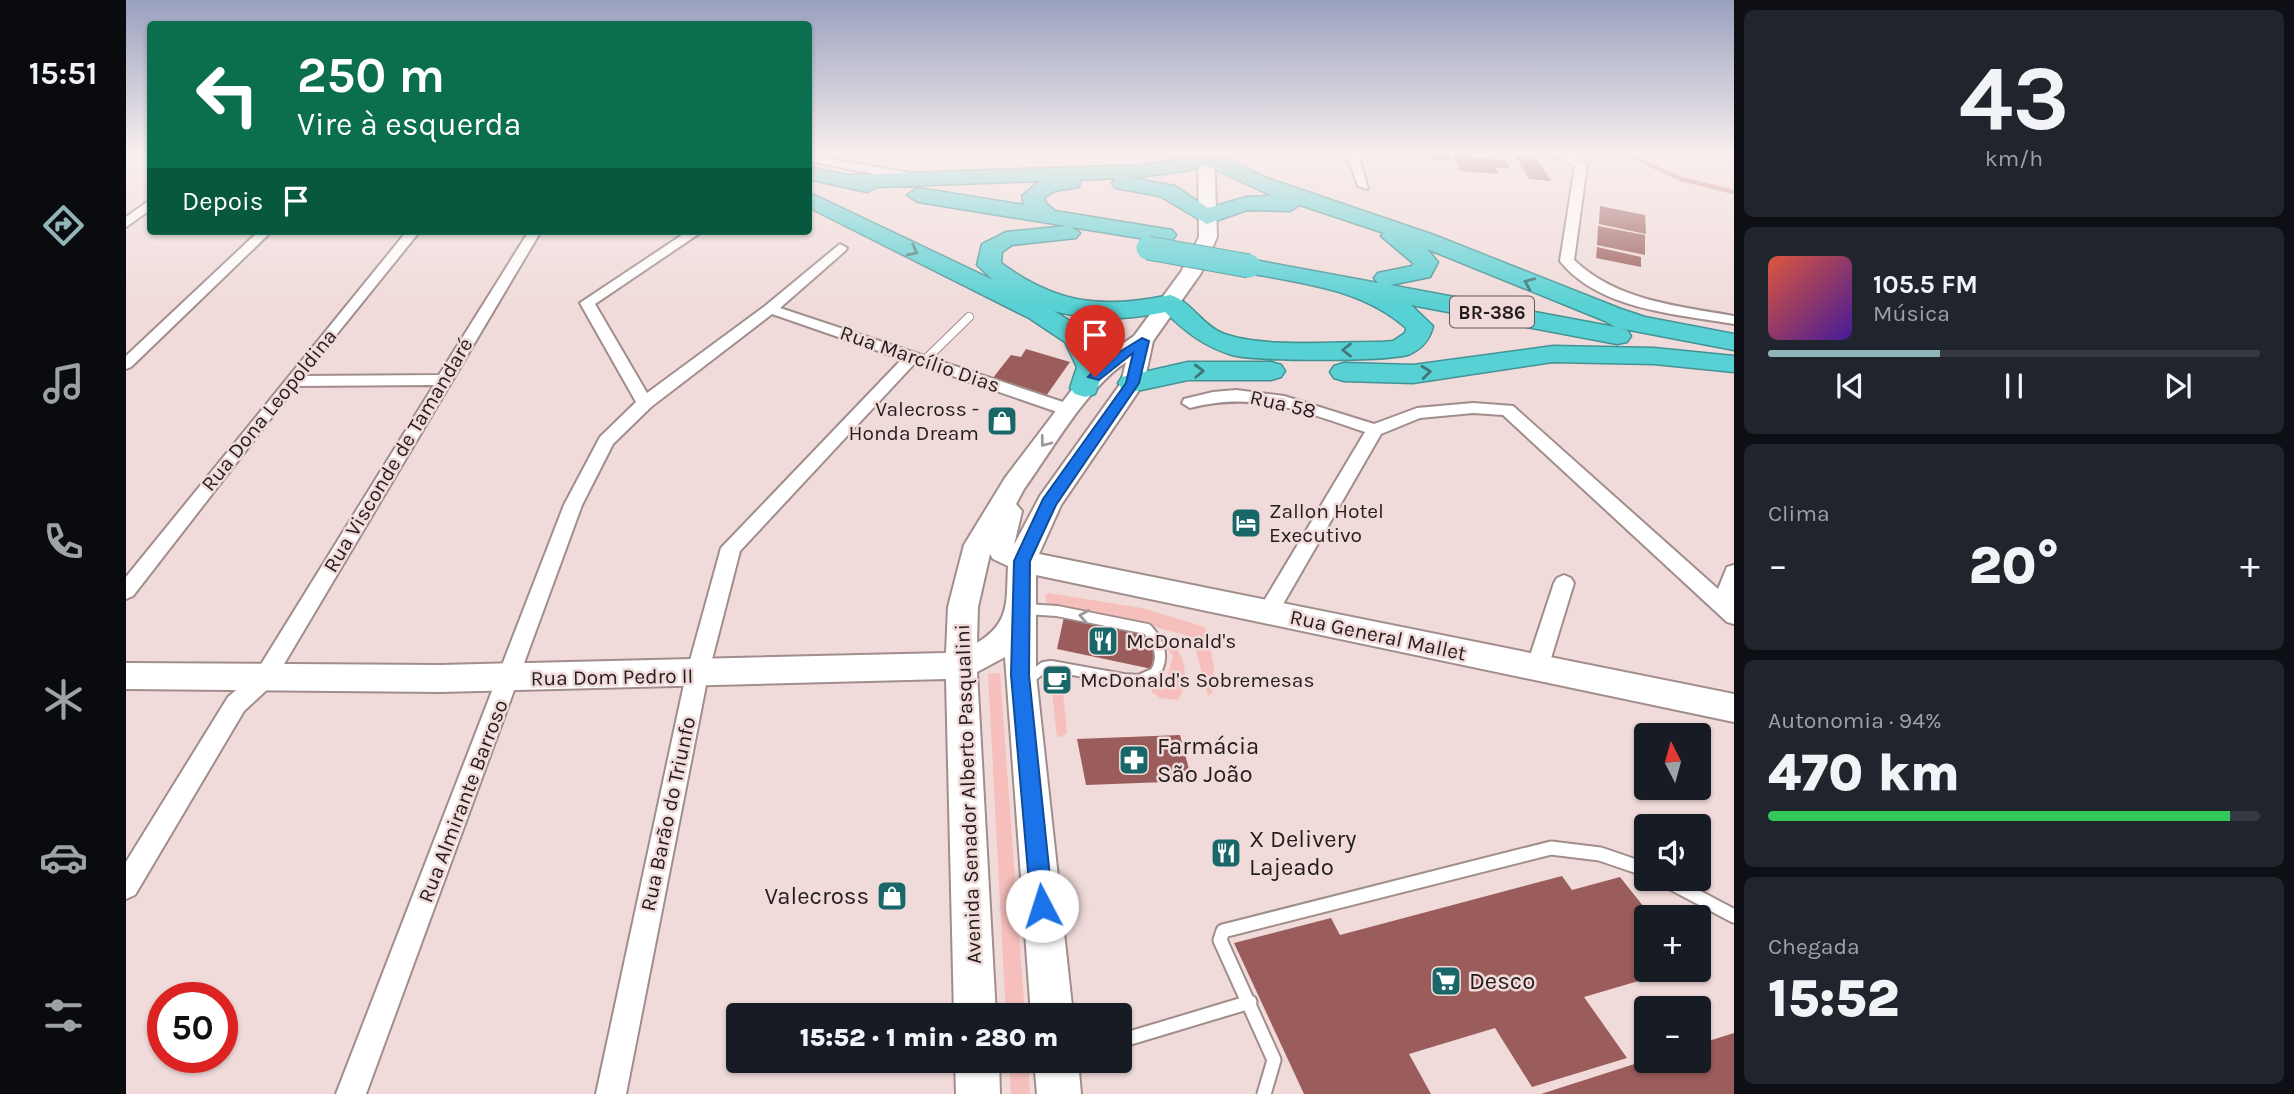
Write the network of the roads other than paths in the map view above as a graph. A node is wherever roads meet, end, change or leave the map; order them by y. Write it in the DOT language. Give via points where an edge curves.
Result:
graph roads {
  1 [pos="820,204"];
  2 [pos="922,204"];
  3 [pos="953,204"];
  4 [pos="1035,204"];
  5 [pos="1189,204"];
  6 [pos="1207,204"];
  7 [pos="1238,204"];
  8 [pos="1282,204"];
  9 [pos="1319,204"];
  10 [pos="1575,204"];
  11 [pos="147,206"];
  12 [pos="1207,217"];
  13 [pos="126,223"];
  14 [pos="1060,226"];
  15 [pos="262,235"];
  16 [pos="411,235"];
  17 [pos="533,235"];
  18 [pos="691,235"];
  19 [pos="840,248"];
  20 [pos="1252,259"];
  21 [pos="1387,278"];
  22 [pos="1350,285"];
  23 [pos="1170,303"];
  24 [pos="770,309"];
  25 [pos="969,317"];
  26 [pos="1734,320"];
  27 [pos="1639,324"];
  28 [pos="1142,341"];
  29 [pos="1734,342"];
  30 [pos="919,358"];
  31 [pos="1734,362"];
  32 [pos="126,364"];
  33 [pos="442,380"];
  34 [pos="290,381"];
  35 [pos="1132,383"];
  36 [pos="1084,388"];
  37 [pos="1190,402"];
  38 [pos="645,403"];
  39 [pos="1069,410"];
  40 [pos="1375,430"];
  41 [pos="1084,451"];
  42 [pos="1014,484"];
  43 [pos="1022,561"];
  44 [pos="1734,572"];
  45 [pos="1564,583"];
  46 [pos="126,591"];
  47 [pos="1728,610"];
  48 [pos="1021,611"];
  49 [pos="1268,612"];
  50 [pos="961,665"];
  51 [pos="1537,668"];
  52 [pos="696,675"];
  53 [pos="126,676"];
  54 [pos="263,680"];
  55 [pos="509,680"];
  56 [pos="1022,687"];
  57 [pos="1734,708"];
  58 [pos="1634,864"];
  59 [pos="126,886"];
  60 [pos="1687,891"];
  61 [pos="1734,916"];
  62 [pos="1250,1002"];
  63 [pos="975,1003"];
  64 [pos="1051,1003"];
  65 [pos="1132,1037"];
  66 [pos="977,1073"];
  67 [pos="1057,1073"];
  68 [pos="351,1094"];
  69 [pos="611,1094"];
  70 [pos="978,1094"];
  71 [pos="1059,1094"];
  72 [pos="1264,1094"];
  1 -- 36 [label="highway, one-way" via="1038,312 1077,338 1091,367"];
  2 -- 14 [label="highway, BR-386"];
  3 -- 14 [label="highway, BR-386"];
  4 -- 14 [label="highway"];
  5 -- 12 [label="highway"];
  6 -- 12 [label="main road, Avenida Senador Alberto Pasqualini"];
  7 -- 12 [label="highway"];
  8 -- 21 [label="highway" via="1386,233 1404,241 1426,262 1421,272"];
  27 -- 9 [label="highway, one-way" via="1426,240"];
  10 -- 26 [label="street" via="1567,261 1578,275 1633,298"];
  11 -- 13 [label="street"];
  12 -- 23 [label="main road, Avenida Senador Alberto Pasqualini" via="1208,237"];
  14 -- 20 [label="highway, BR-386, bridge"];
  14 -- 23 [label="highway" via="1006,239 990,249 989,265 1056,305 1074,310 1129,312"];
  15 -- 32 [label="street"];
  16 -- 34 [label="street, Rua Dona Leopoldina"];
  17 -- 33 [label="street, Rua Visconde de Tamandaré"];
  18 -- 38 [label="street" via="587,303"];
  19 -- 24 [label="street, Rua Almirante Barroso"];
  20 -- 21 [label="highway, BR-386"];
  20 -- 22 [label="highway, BR-386"];
  21 -- 27 [label="highway, BR-386"];
  22 -- 23 [label="highway, one-way" via="1402,310 1420,326 1416,337 1400,348 1382,350 1241,349 1208,337"];
  22 -- 31 [label="highway, BR-386"];
  23 -- 28 [label="main road, Avenida Senador Alberto Pasqualini"];
  24 -- 30 [label="street, Rua Marcílio Dias"];
  24 -- 38 [label="street, Rua Almirante Barroso"];
  25 -- 30 [label="lane"];
  27 -- 29 [label="highway, BR-386"];
  28 -- 35 [label="main road, Avenida Senador Alberto Pasqualini"];
  28 -- 36 [label="main road, Avenida Senador Alberto Pasqualini" via="1105,366"];
  30 -- 39 [label="street, Rua Marcílio Dias"];
  30 -- 52 [label="street, Rua Barão do Triunfo" via="732,548"];
  35 -- 31 [label="highway, one-way" via="1188,371 1413,374 1553,354"];
  33 -- 34 [label="street"];
  33 -- 54 [label="street, Rua Visconde de Tamandaré"];
  34 -- 46 [label="street, Rua Dona Leopoldina"];
  35 -- 41 [label="main road, Avenida Senador Alberto Pasqualini"];
  36 -- 39 [label="main road, Avenida Senador Alberto Pasqualini"];
  37 -- 40 [label="street, Rua 58" via="1227,394 1254,396"];
  38 -- 55 [label="street, Rua Almirante Barroso" via="607,442 573,505"];
  39 -- 41 [label="main road" via="1083,420"];
  39 -- 42 [label="main road, Avenida Senador Alberto Pasqualini, one-way"];
  40 -- 47 [label="street" via="1417,413 1460,408 1507,410"];
  40 -- 49 [label="street"];
  41 -- 43 [label="main road, Avenida Senador Alberto Pasqualini" via="1049,503"];
  42 -- 43 [label="main road" via="999,543 1003,552"];
  42 -- 50 [label="main road, Avenida Senador Alberto Pasqualini" via="978,545 963,607"];
  43 -- 48 [label="main road, Avenida Senador Alberto Pasqualini"];
  43 -- 49 [label="main road, Rua General Mallet"];
  44 -- 47 [label="street"];
  45 -- 51 [label="street"];
  48 -- 50 [label="main road" via="1013,633 999,647"];
  48 -- 56 [label="main road, Avenida Senador Alberto Pasqualini"];
  56 -- 48 [label="lane, one-way" via="1032,674 1051,666 1139,680 1155,673 1160,654 1147,629 1057,611"];
  49 -- 51 [label="main road, Rua General Mallet"];
  50 -- 52 [label="main road, Rua Dom Pedro II"];
  50 -- 63 [label="main road, Avenida Senador Alberto Pasqualini"];
  51 -- 57 [label="main road, Rua General Mallet"];
  52 -- 55 [label="main road, Rua Dom Pedro II"];
  52 -- 69 [label="street, Rua Barão do Triunfo"];
  53 -- 54 [label="main road, Rua Dom Pedro II"];
  54 -- 55 [label="main road, Rua Dom Pedro II"];
  54 -- 59 [label="street, Rua Visconde de Tamandaré" via="236,704"];
  55 -- 68 [label="street, Rua Almirante Barroso"];
  56 -- 64 [label="main road, Avenida Senador Alberto Pasqualini"];
  58 -- 62 [label="lane" via="1592,850 1551,848 1231,927 1223,931 1220,940"];
  60 -- 61 [label="lane"];
  62 -- 65 [label="lane"];
  62 -- 72 [label="lane" via="1274,1060"];
  66 -- 70 [label="main road"];
  67 -- 71 [label="main road"];
}
